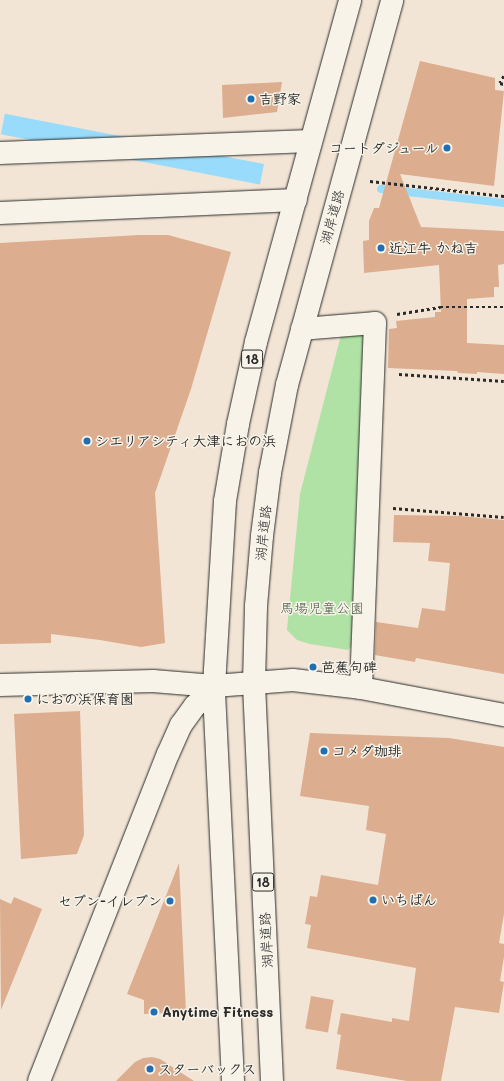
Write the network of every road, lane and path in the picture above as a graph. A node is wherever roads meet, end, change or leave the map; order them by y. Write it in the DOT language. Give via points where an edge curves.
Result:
graph roads {
  1 [pos="350,0"];
  2 [pos="392,0"];
  3 [pos="504,76"];
  4 [pos="504,84"];
  5 [pos="311,141"];
  6 [pos="0,153"];
  7 [pos="370,181"];
  8 [pos="504,196"];
  9 [pos="296,200"];
  10 [pos="0,213"];
  11 [pos="504,307"];
  12 [pos="375,323"];
  13 [pos="302,329"];
  14 [pos="373,373"];
  15 [pos="504,381"];
  16 [pos="368,506"];
  17 [pos="504,517"];
  18 [pos="254,683"];
  19 [pos="0,685"];
  20 [pos="214,686"];
  21 [pos="361,688"];
  22 [pos="504,715"];
  23 [pos="38,1081"];
  24 [pos="233,1081"];
  25 [pos="272,1081"];
  1 -- 5 [label="main road, 18"];
  2 -- 13 [label="main road, 湖岸道路 / 18"];
  3 -- 4 [label="path" via="500,84"];
  5 -- 6 [label="main road"];
  5 -- 9 [label="main road, 18"];
  7 -- 8 [label="path"];
  9 -- 10 [label="main road"];
  9 -- 20 [label="main road, 18" via="256,342 225,501"];
  11 -- 12 [label="path" via="440,307 384,316"];
  12 -- 13 [label="main road"];
  12 -- 14 [label="main road"];
  13 -- 18 [label="main road, 湖岸道路 / 18" via="287,385 269,481 256,606"];
  14 -- 15 [label="path"];
  14 -- 16 [label="main road"];
  16 -- 17 [label="path"];
  16 -- 21 [label="main road"];
  18 -- 20 [label="main road"];
  18 -- 21 [label="main road" via="293,680"];
  18 -- 25 [label="main road, 湖岸道路 / 18"];
  19 -- 20 [label="main road" via="132,680"];
  20 -- 23 [label="main road" via="181,726 168,754"];
  20 -- 24 [label="main road, 18"];
  21 -- 22 [label="main road"];
}
